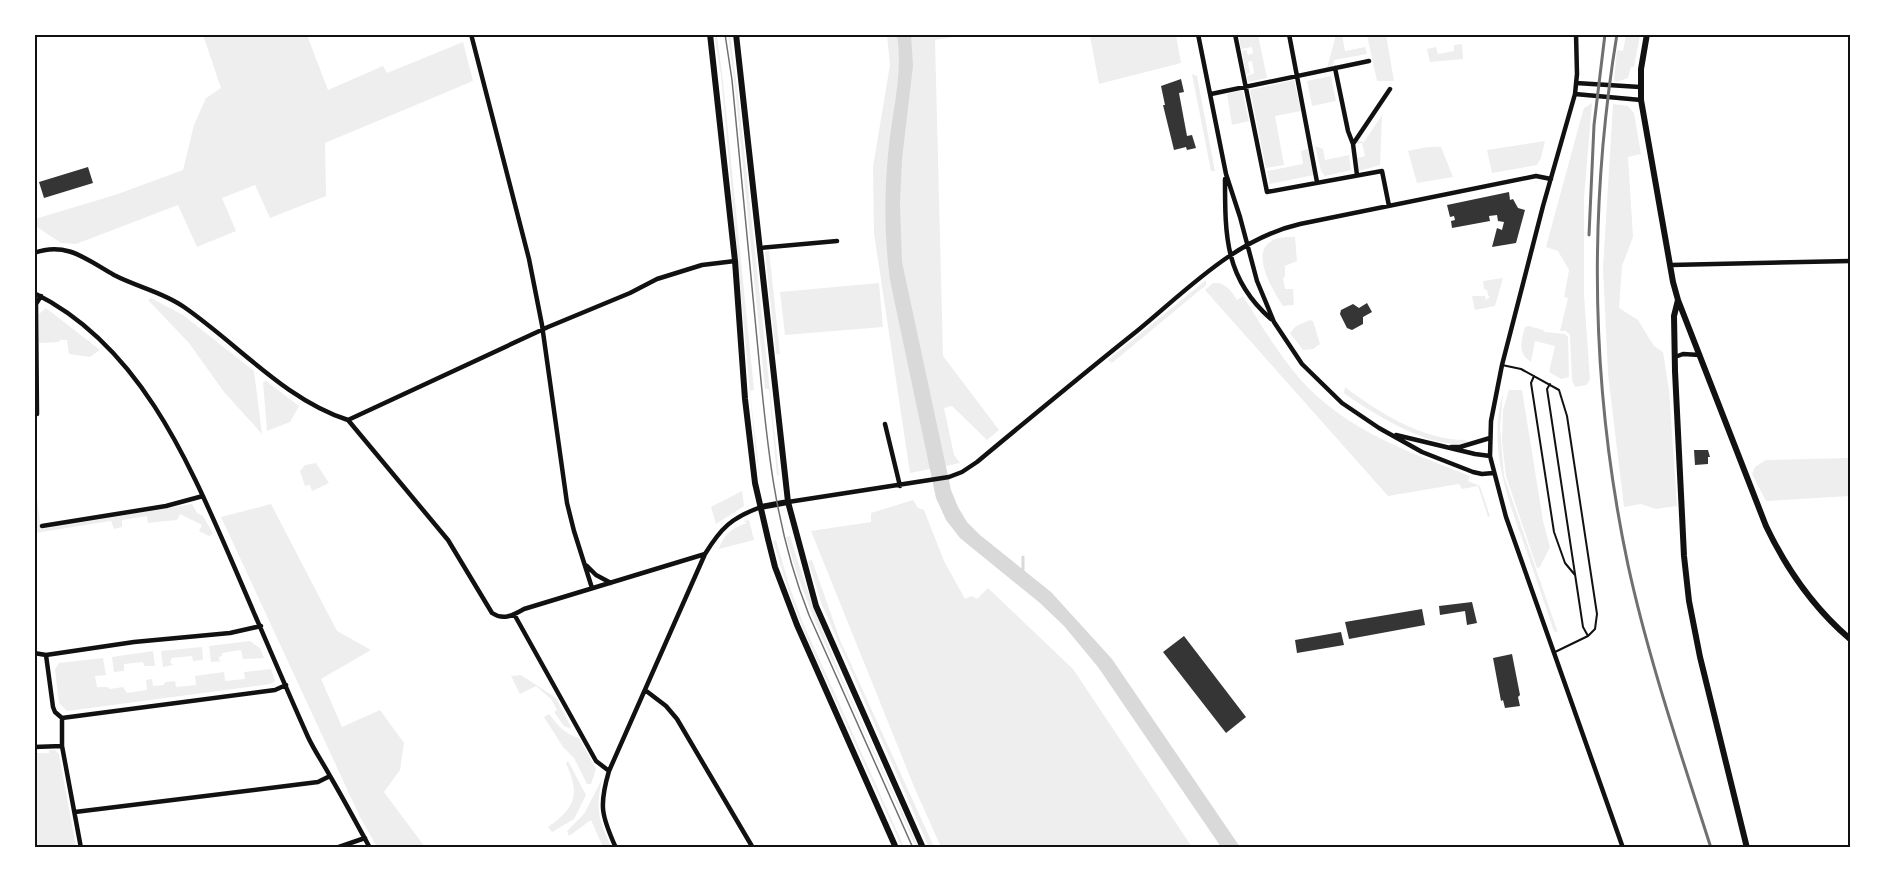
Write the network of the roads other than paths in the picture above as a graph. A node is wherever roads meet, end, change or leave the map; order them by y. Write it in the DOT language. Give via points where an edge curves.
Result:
graph roads {
  1 [pos="471,34"];
  2 [pos="710,34"];
  3 [pos="736,34"];
  4 [pos="1198,34"];
  5 [pos="1235,34"];
  6 [pos="1289,34"];
  7 [pos="1576,34"];
  8 [pos="1647,34"];
  9 [pos="1369,61"];
  10 [pos="1335,68"];
  11 [pos="1296,76"];
  12 [pos="1576,82"];
  13 [pos="1247,87"];
  14 [pos="1640,87"];
  15 [pos="1390,89"];
  16 [pos="1211,94"];
  17 [pos="1575,94"];
  18 [pos="1641,100"];
  19 [pos="1353,144"];
  20 [pos="1226,174"];
  21 [pos="1357,175"];
  22 [pos="1551,179"];
  23 [pos="1317,182"];
  24 [pos="1389,206"];
  25 [pos="837,241"];
  26 [pos="1246,244"];
  27 [pos="760,248"];
  28 [pos="34,253"];
  29 [pos="1230,255"];
  30 [pos="735,261"];
  31 [pos="1851,261"];
  32 [pos="1671,265"];
  33 [pos="34,293"];
  34 [pos="41,296"];
  35 [pos="1678,300"];
  36 [pos="1274,322"];
  37 [pos="542,330"];
  38 [pos="1700,355"];
  39 [pos="1675,357"];
  40 [pos="1502,365"];
  41 [pos="1534,375"];
  42 [pos="1550,384"];
  43 [pos="37,414"];
  44 [pos="348,420"];
  45 [pos="885,424"];
  46 [pos="1389,433"];
  47 [pos="1490,438"];
  48 [pos="1445,448"];
  49 [pos="1490,456"];
  50 [pos="1493,473"];
  51 [pos="900,486"];
  52 [pos="203,496"];
  53 [pos="788,502"];
  54 [pos="761,507"];
  55 [pos="42,526"];
  56 [pos="705,554"];
  57 [pos="691,559"];
  58 [pos="585,564"];
  59 [pos="698,569"];
  60 [pos="1577,577"];
  61 [pos="611,583"];
  62 [pos="592,588"];
  63 [pos="514,614"];
  64 [pos="261,626"];
  65 [pos="1588,636"];
  66 [pos="1851,639"];
  67 [pos="1554,652"];
  68 [pos="34,653"];
  69 [pos="46,655"];
  70 [pos="286,685"];
  71 [pos="645,690"];
  72 [pos="62,718"];
  73 [pos="62,746"];
  74 [pos="34,747"];
  75 [pos="609,771"];
  76 [pos="330,776"];
  77 [pos="75,812"];
  78 [pos="365,838"];
  79 [pos="81,848"];
  80 [pos="336,848"];
  81 [pos="370,848"];
  82 [pos="616,848"];
  83 [pos="753,848"];
  84 [pos="896,848"];
  85 [pos="923,848"];
  86 [pos="1623,848"];
  87 [pos="1747,848"];
  1 -- 37 [label="street" via="529,259"];
  2 -- 30 [label="street"];
  3 -- 27 [label="street"];
  4 -- 16 [label="street"];
  5 -- 13 [label="street"];
  6 -- 11 [label="street"];
  7 -- 12 [label="street"];
  8 -- 14 [label="street"];
  9 -- 10 [label="street"];
  10 -- 11 [label="street"];
  10 -- 19 [label="street"];
  11 -- 13 [label="street"];
  11 -- 23 [label="street"];
  12 -- 14 [label="street"];
  12 -- 17 [label="street"];
  13 -- 16 [label="street"];
  13 -- 23 [label="street" via="1267,192"];
  14 -- 18 [label="street"];
  15 -- 19 [label="street"];
  16 -- 20 [label="street"];
  17 -- 18 [label="street"];
  17 -- 22 [label="street"];
  18 -- 32 [label="street"];
  19 -- 21 [label="street"];
  20 -- 26 [label="street"];
  20 -- 29 [label="street" via="1225,231"];
  21 -- 23 [label="street"];
  21 -- 24 [label="street" via="1382,171"];
  22 -- 24 [label="street" via="1536,176"];
  22 -- 40 [label="street"];
  24 -- 26 [label="street" via="1283,228"];
  25 -- 27 [label="street"];
  26 -- 29 [label="street"];
  26 -- 36 [label="street"];
  27 -- 53 [label="street"];
  28 -- 44 [label="street" via="51,248 75,253 176,302 295,394"];
  29 -- 36 [label="street" via="1256,306"];
  29 -- 51 [label="street" via="977,462 949,477"];
  30 -- 37 [label="street" via="702,265 657,279"];
  30 -- 54 [label="street" via="745,399"];
  31 -- 32 [label="street"];
  32 -- 35 [label="street"];
  33 -- 34 [label="street"];
  34 -- 43 [label="street" via="36,304"];
  34 -- 52 [label="street" via="113,351 171,432"];
  35 -- 38 [label="street"];
  35 -- 39 [label="street" via="1674,316"];
  36 -- 46 [label="street" via="1302,364 1330,393 1354,413"];
  37 -- 44 [label="street"];
  37 -- 58 [label="street" via="567,503"];
  38 -- 39 [label="street"];
  38 -- 66 [label="street" via="1779,554 1833,624"];
  39 -- 87 [label="street" via="1689,601"];
  40 -- 41 [label="lane"];
  40 -- 47 [label="street"];
  41 -- 42 [label="lane"];
  41 -- 60 [label="lane" via="1531,383 1554,532 1565,563"];
  42 -- 60 [label="lane" via="1547,389"];
  42 -- 65 [label="lane" via="1559,390 1567,416 1597,603 1594,629"];
  44 -- 63 [label="street" via="448,540 492,613 503,618"];
  45 -- 51 [label="street"];
  46 -- 48 [label="street"];
  46 -- 50 [label="street" via="1422,452 1473,472"];
  47 -- 48 [label="street"];
  47 -- 49 [label="street"];
  48 -- 49 [label="street"];
  49 -- 50 [label="street"];
  50 -- 67 [label="street"];
  51 -- 53 [label="street"];
  52 -- 55 [label="street" via="166,506"];
  52 -- 64 [label="street"];
  53 -- 54 [label="street"];
  53 -- 85 [label="street" via="816,606"];
  54 -- 56 [label="street" via="726,525"];
  54 -- 84 [label="street" via="775,565 797,625"];
  56 -- 57 [label="street"];
  56 -- 59 [label="street"];
  57 -- 59 [label="street"];
  57 -- 61 [label="street"];
  58 -- 61 [label="street"];
  58 -- 62 [label="street"];
  59 -- 71 [label="street"];
  60 -- 65 [label="lane" via="1583,627"];
  61 -- 62 [label="street"];
  62 -- 63 [label="street"];
  63 -- 75 [label="street" via="596,761"];
  64 -- 69 [label="street"];
  64 -- 70 [label="street"];
  65 -- 67 [label="lane"];
  67 -- 86 [label="street"];
  68 -- 69 [label="street"];
  69 -- 72 [label="street" via="53,707"];
  70 -- 72 [label="street" via="275,690"];
  70 -- 76 [label="street" via="308,738"];
  71 -- 75 [label="street"];
  71 -- 83 [label="street" via="677,719"];
  72 -- 73 [label="street"];
  73 -- 74 [label="street"];
  73 -- 77 [label="street"];
  75 -- 82 [label="street" via="602,810"];
  76 -- 77 [label="street" via="318,782"];
  76 -- 78 [label="street"];
  77 -- 79 [label="street"];
  78 -- 80 [label="street"];
  78 -- 81 [label="street"];
}
